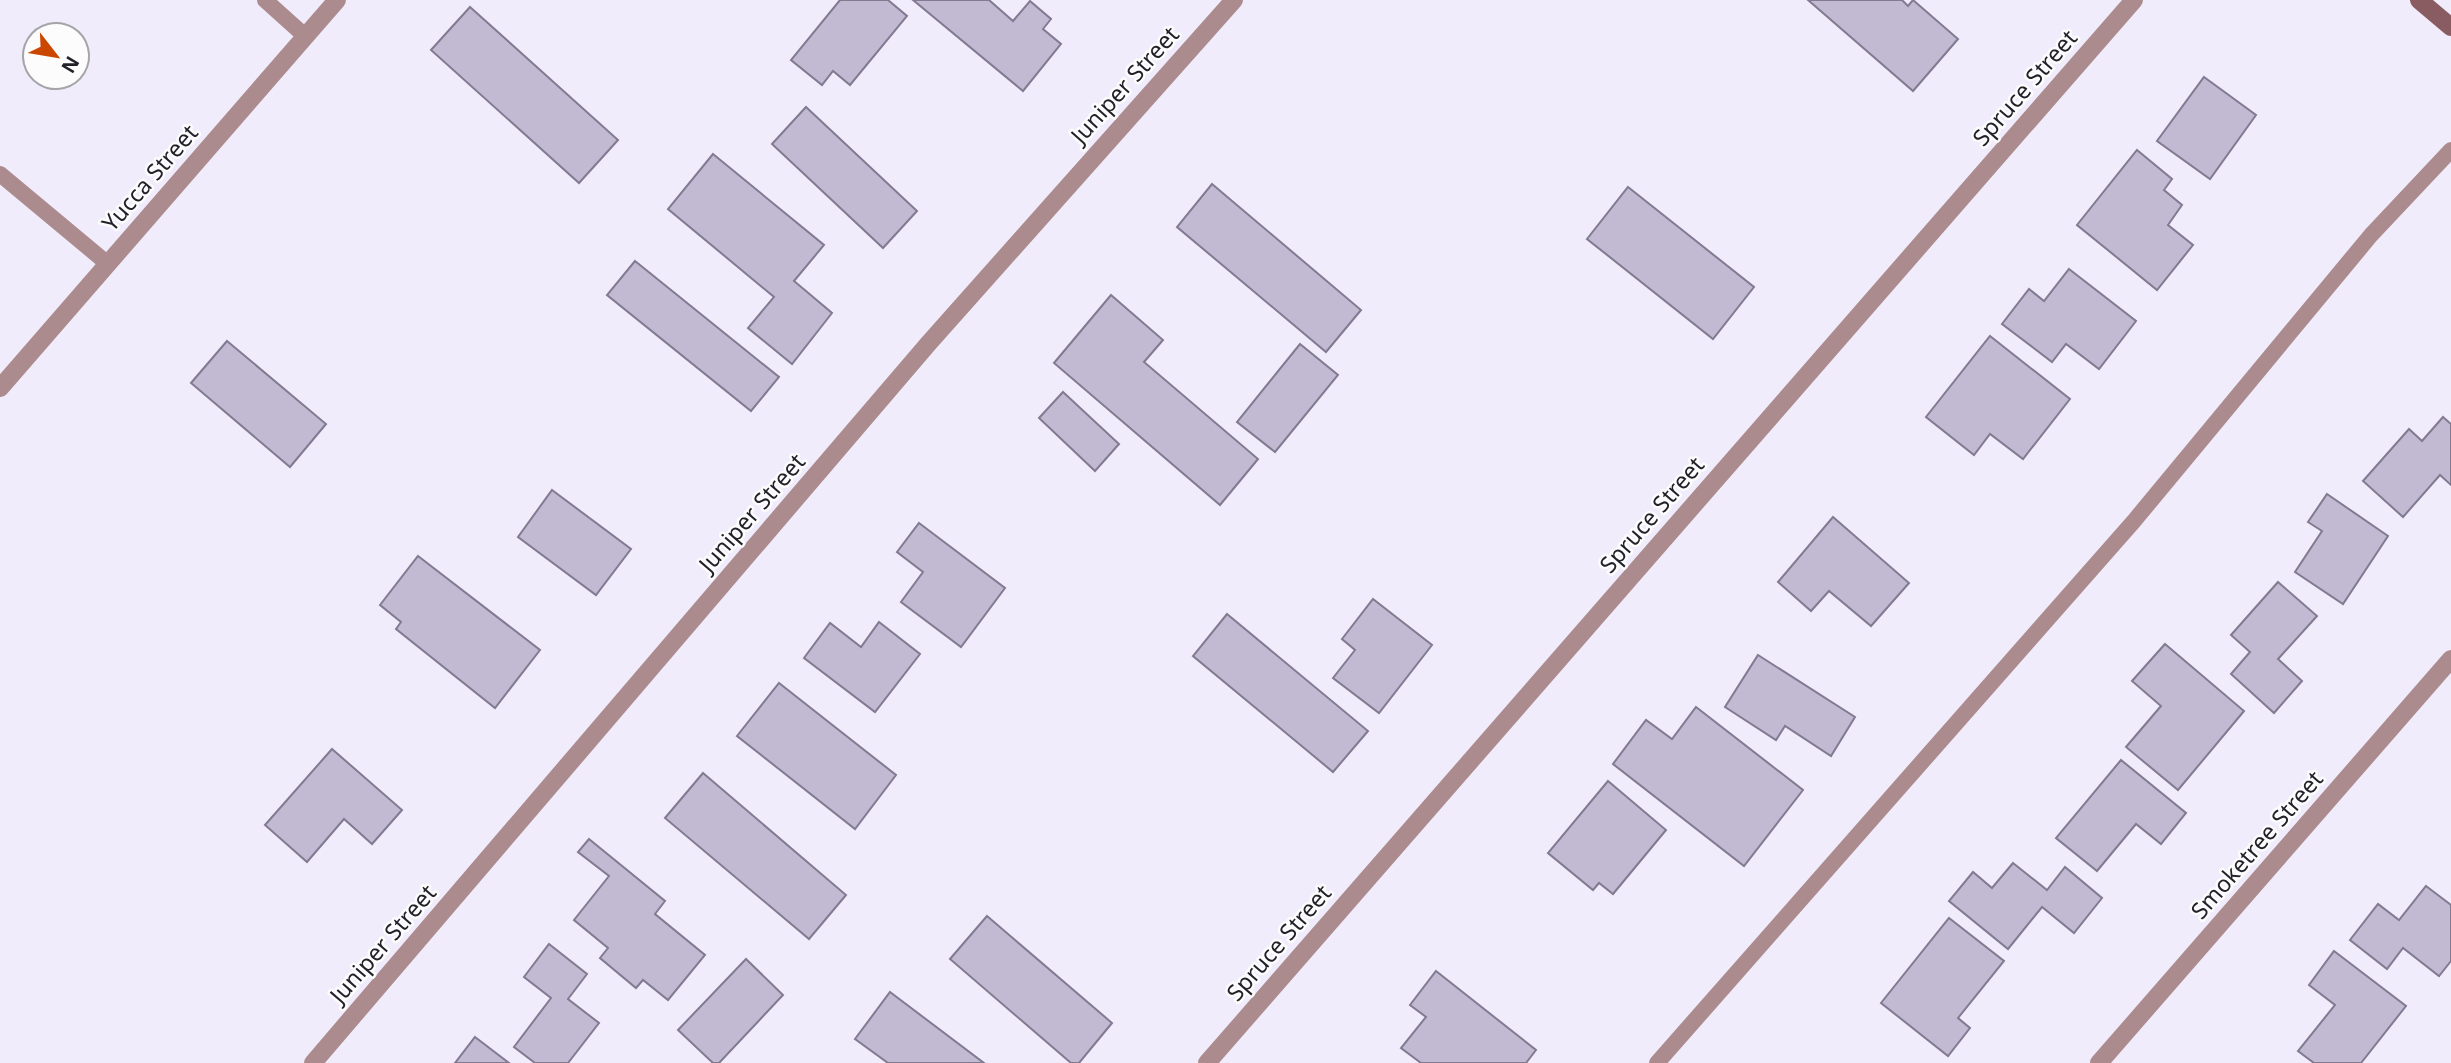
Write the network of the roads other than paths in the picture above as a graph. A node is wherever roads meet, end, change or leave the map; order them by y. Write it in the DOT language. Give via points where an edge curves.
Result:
graph roads {
  1 [pos="265,0"];
  2 [pos="337,0"];
  3 [pos="1234,0"];
  4 [pos="2134,0"];
  5 [pos="2419,0"];
  6 [pos="2451,27"];
  7 [pos="305,36"];
  8 [pos="2451,150"];
  9 [pos="0,174"];
  10 [pos="108,264"];
  11 [pos="0,388"];
  12 [pos="2451,659"];
  13 [pos="313,1063"];
  14 [pos="1207,1063"];
  15 [pos="1657,1063"];
  16 [pos="2099,1063"];
  1 -- 7 [label="lane"];
  2 -- 7 [label="street, Yucca Street"];
  3 -- 13 [label="street, Juniper Street" via="919,355"];
  4 -- 14 [label="street, Spruce Street"];
  5 -- 6 [label="street"];
  7 -- 10 [label="street, Yucca Street"];
  8 -- 15 [label="lane" via="2371,235 2134,521"];
  9 -- 10 [label="lane"];
  10 -- 11 [label="street, Yucca Street"];
  12 -- 16 [label="street, Smoketree Street"];
}
